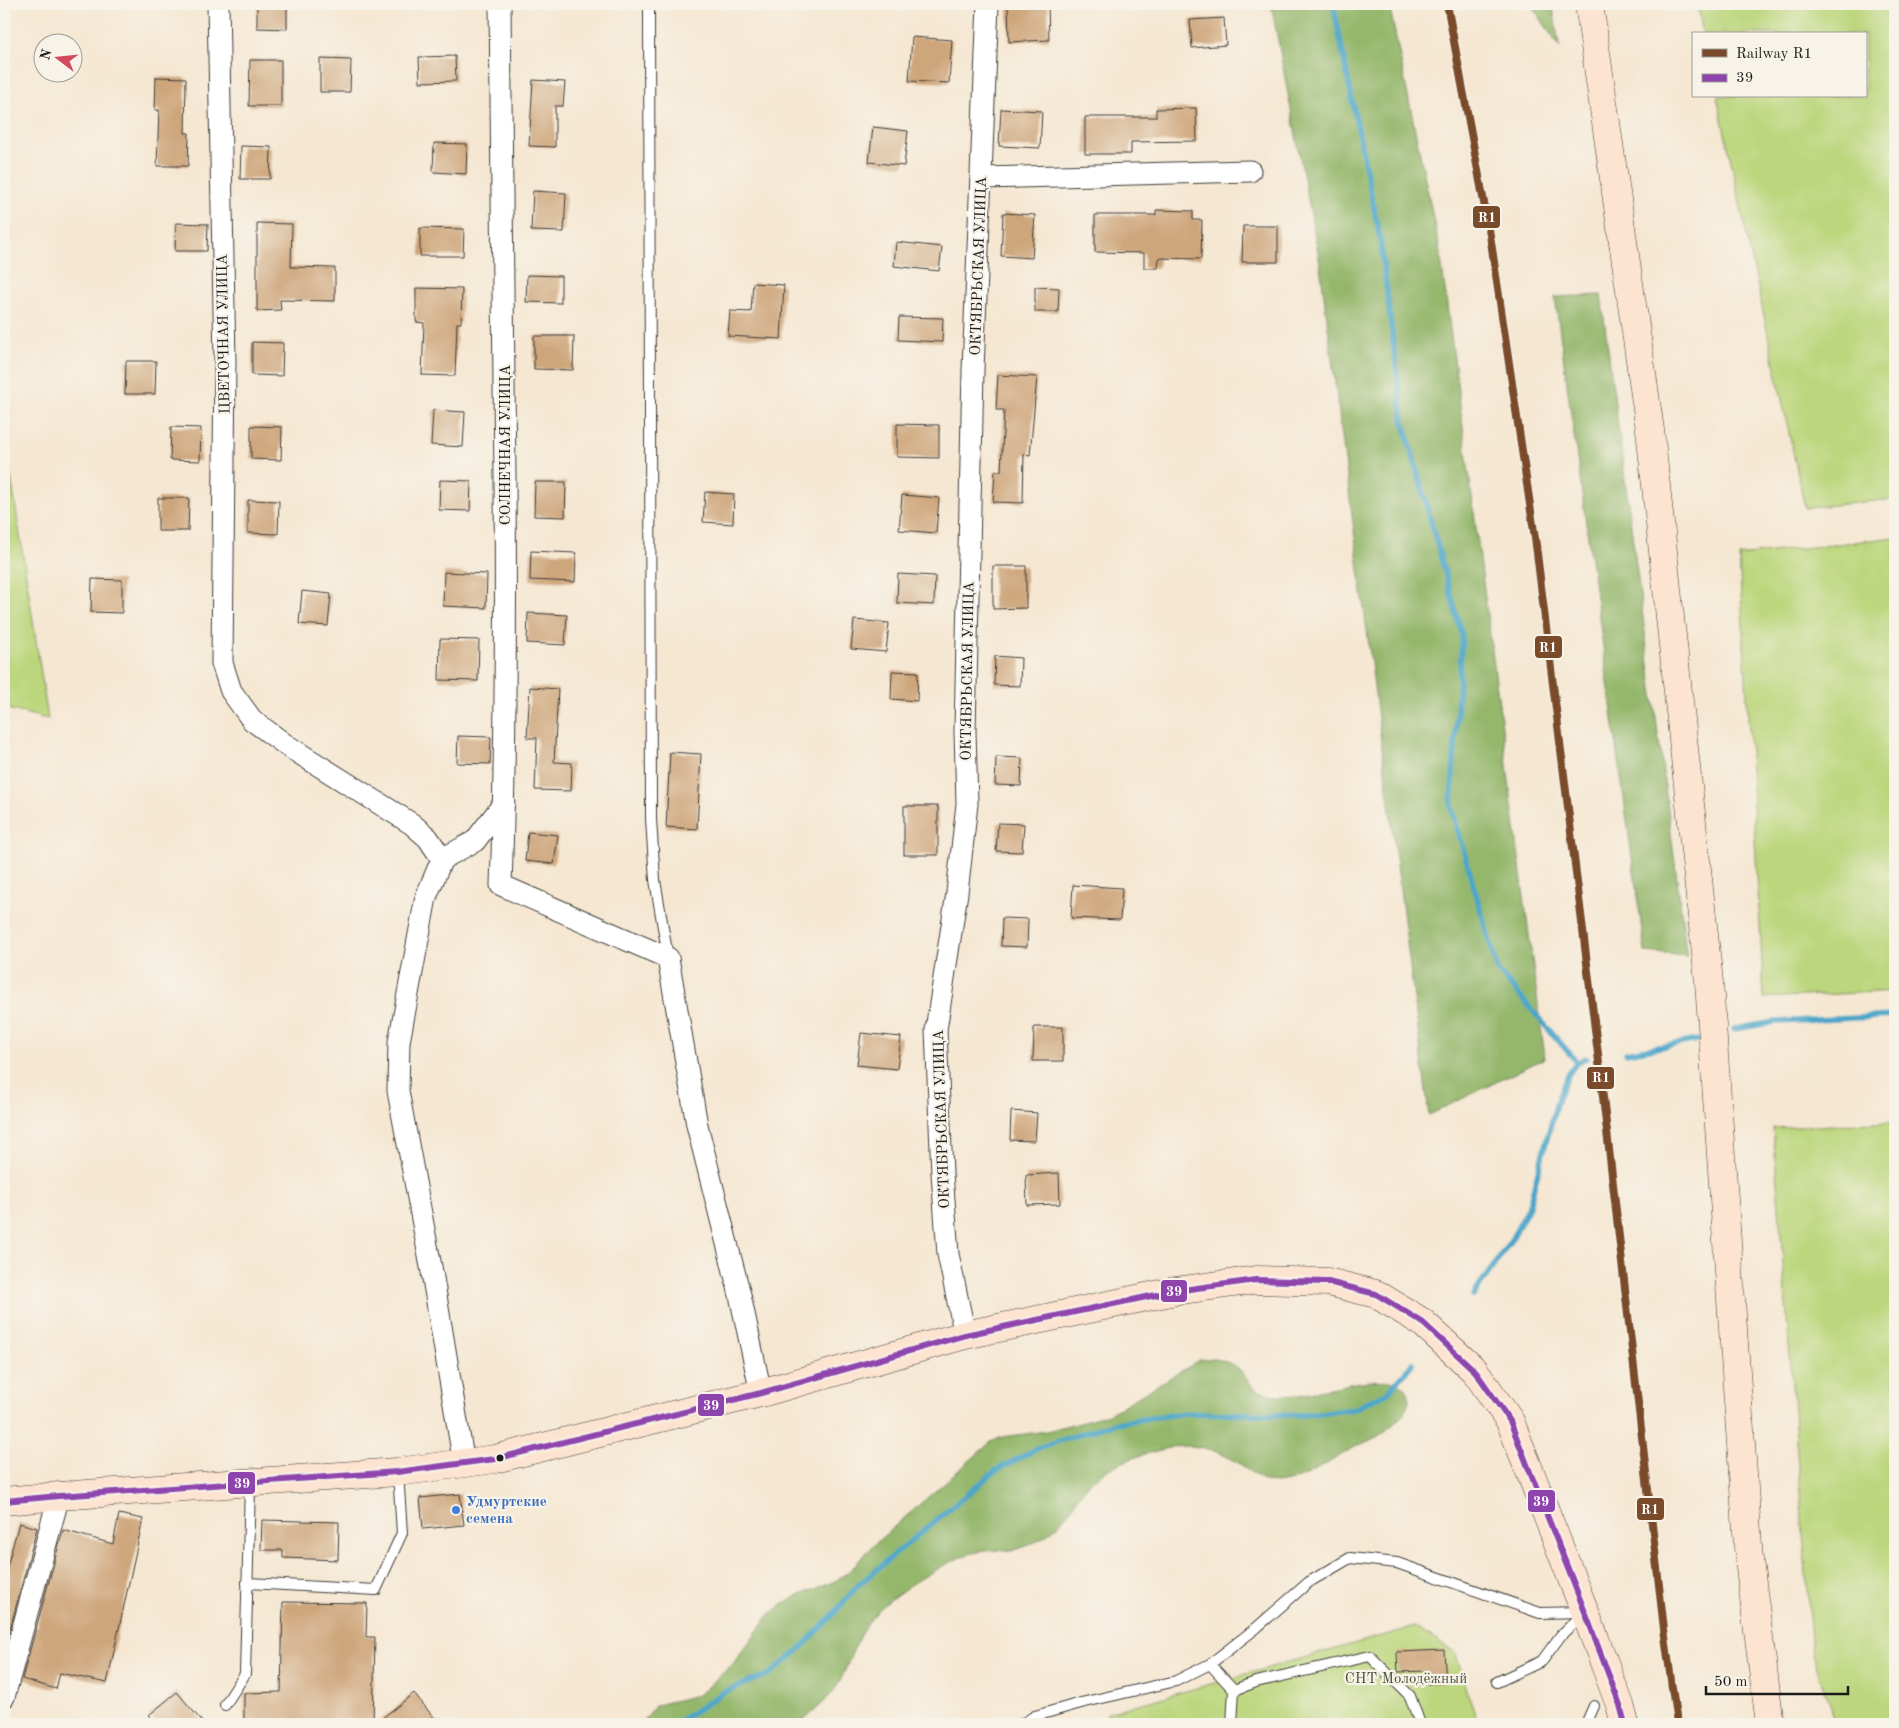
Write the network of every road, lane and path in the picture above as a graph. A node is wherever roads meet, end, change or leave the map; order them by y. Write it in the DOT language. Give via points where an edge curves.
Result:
graph roads {
  1 [pos="218,4"];
  2 [pos="500,4"];
  3 [pos="649,4"];
  4 [pos="988,4"];
  5 [pos="1589,4"];
  6 [pos="1250,170"];
  7 [pos="981,178"];
  8 [pos="504,803"];
  9 [pos="442,859"];
  10 [pos="668,958"];
  11 [pos="966,1335"];
  12 [pos="761,1392"];
  13 [pos="464,1464"];
  14 [pos="397,1472"];
  15 [pos="250,1482"];
  16 [pos="59,1496"];
  17 [pos="4,1501"];
  18 [pos="247,1583"];
  19 [pos="1586,1612"];
  20 [pos="1210,1664"];
  21 [pos="1497,1682"];
  22 [pos="1234,1690"];
  23 [pos="4,1698"];
  24 [pos="225,1704"];
  25 [pos="1594,1706"];
  26 [pos="1022,1724"];
  27 [pos="1232,1724"];
  28 [pos="1420,1724"];
  29 [pos="1586,1724"];
  30 [pos="1625,1724"];
  31 [pos="1770,1724"];
  1 -- 9 [label="street, ЦВЕТОЧНАЯ УЛИЦА" via="225,361 222,664 231,691 252,720 412,824 428,838"];
  2 -- 8 [label="street, СОЛНЕЧНАЯ УЛИЦА" via="504,243"];
  3 -- 10 [label="lane" via="651,819 655,880"];
  4 -- 7 [label="street, ОКТЯБРЬСКАЯ УЛИЦА"];
  5 -- 31 [label="street" via="1650,430 1705,944 1748,1560"];
  6 -- 7 [label="street"];
  7 -- 11 [label="street, ОКТЯБРЬСКАЯ УЛИЦА" via="965,712 967,804 936,1030 948,1254"];
  8 -- 9 [label="street" via="475,841"];
  8 -- 10 [label="street, СОЛНЕЧНАЯ УЛИЦА" via="501,885"];
  9 -- 13 [label="street" via="426,896 399,1042 398,1091"];
  10 -- 12 [label="street" via="697,1125"];
  11 -- 12 [label="street"];
  11 -- 19 [label="street" via="1175,1291 1256,1280 1328,1282 1376,1294 1422,1322 1475,1371 1510,1421"];
  12 -- 13 [label="street"];
  13 -- 14 [label="street"];
  14 -- 15 [label="street"];
  14 -- 18 [label="lane" via="402,1533 376,1590"];
  15 -- 16 [label="street"];
  15 -- 18 [label="lane"];
  16 -- 17 [label="street"];
  16 -- 23 [label="street"];
  18 -- 24 [label="lane" via="245,1674"];
  19 -- 20 [label="lane" via="1540,1613 1397,1563 1350,1558 1309,1582"];
  19 -- 21 [label="lane" via="1561,1635 1542,1661"];
  19 -- 30 [label="street"];
  20 -- 22 [label="lane"];
  20 -- 26 [label="lane" via="1176,1681 1081,1703 1035,1716"];
  22 -- 27 [label="lane"];
  22 -- 28 [label="lane" via="1370,1656 1410,1696"];
  25 -- 29 [label="lane"];
}
